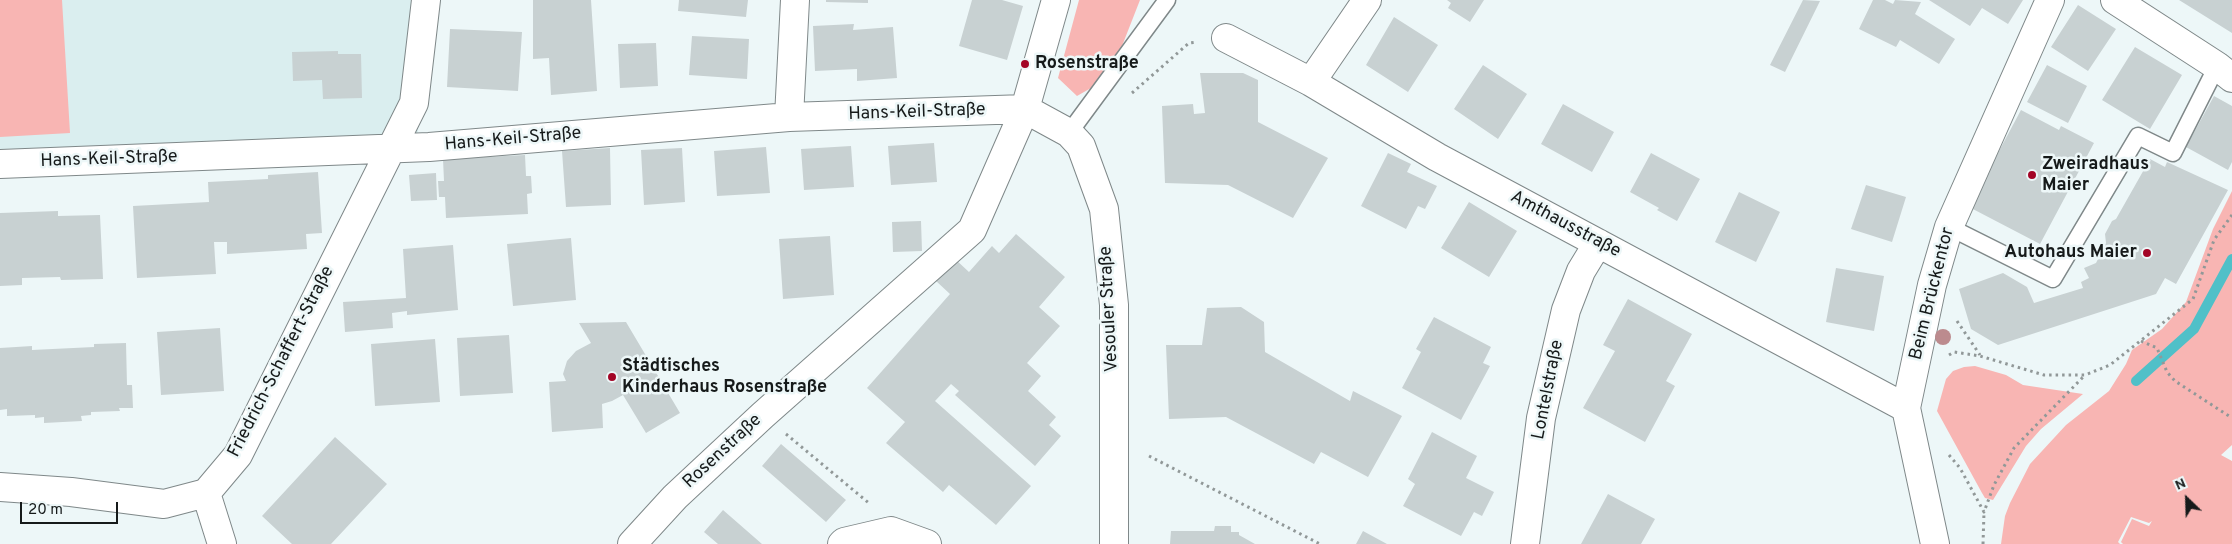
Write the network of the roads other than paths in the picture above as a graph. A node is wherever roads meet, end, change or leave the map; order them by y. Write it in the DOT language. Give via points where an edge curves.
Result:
graph roads {
  1 [pos="426,0"];
  2 [pos="795,0"];
  3 [pos="1056,0"];
  4 [pos="1168,0"];
  5 [pos="1367,0"];
  6 [pos="2050,0"];
  7 [pos="2115,0"];
  8 [pos="1226,38"];
  9 [pos="2225,72"];
  10 [pos="1311,82"];
  11 [pos="1026,109"];
  12 [pos="789,117"];
  13 [pos="1069,133"];
  14 [pos="391,148"];
  15 [pos="0,164"];
  16 [pos="1949,227"];
  17 [pos="1598,242"];
  18 [pos="1906,408"];
  19 [pos="0,487"];
  20 [pos="206,493"];
  21 [pos="222,544"];
  22 [pos="632,544"];
  23 [pos="842,544"];
  24 [pos="927,544"];
  25 [pos="1114,544"];
  26 [pos="1525,544"];
  27 [pos="1935,544"];
  1 -- 14 [label="street, Friedrich-Schaffert-Straße" via="414,103"];
  2 -- 12 [label="street"];
  3 -- 11 [label="street, Rosenstraße"];
  4 -- 13 [label="lane"];
  5 -- 10 [label="street"];
  6 -- 16 [label="street, Beim Brückentor"];
  7 -- 9 [label="street"];
  8 -- 10 [label="street, Amthausstraße"];
  9 -- 16 [label="lane" via="2173,153 2138,136 2053,279"];
  10 -- 17 [label="street, Amthausstraße" via="1437,157"];
  11 -- 12 [label="street, Hans-Keil-Straße"];
  11 -- 13 [label="street, Vesouler Straße"];
  11 -- 22 [label="street, Rosenstraße" via="972,230 763,415 675,497"];
  12 -- 14 [label="street, Hans-Keil-Straße"];
  13 -- 25 [label="street, Vesouler Straße" via="1081,146 1104,209 1114,305"];
  14 -- 15 [label="street, Hans-Keil-Straße"];
  14 -- 20 [label="street, Friedrich-Schaffert-Straße" via="238,454"];
  16 -- 18 [label="street, Beim Brückentor" via="1932,285"];
  17 -- 18 [label="street, Amthausstraße"];
  17 -- 26 [label="street, Lontelstraße" via="1566,310 1541,418"];
  18 -- 27 [label="street, Beim Brückentor"];
  19 -- 20 [label="street" via="164,504"];
  20 -- 21 [label="street"];
  23 -- 24 [label="street" via="891,531"];
}
